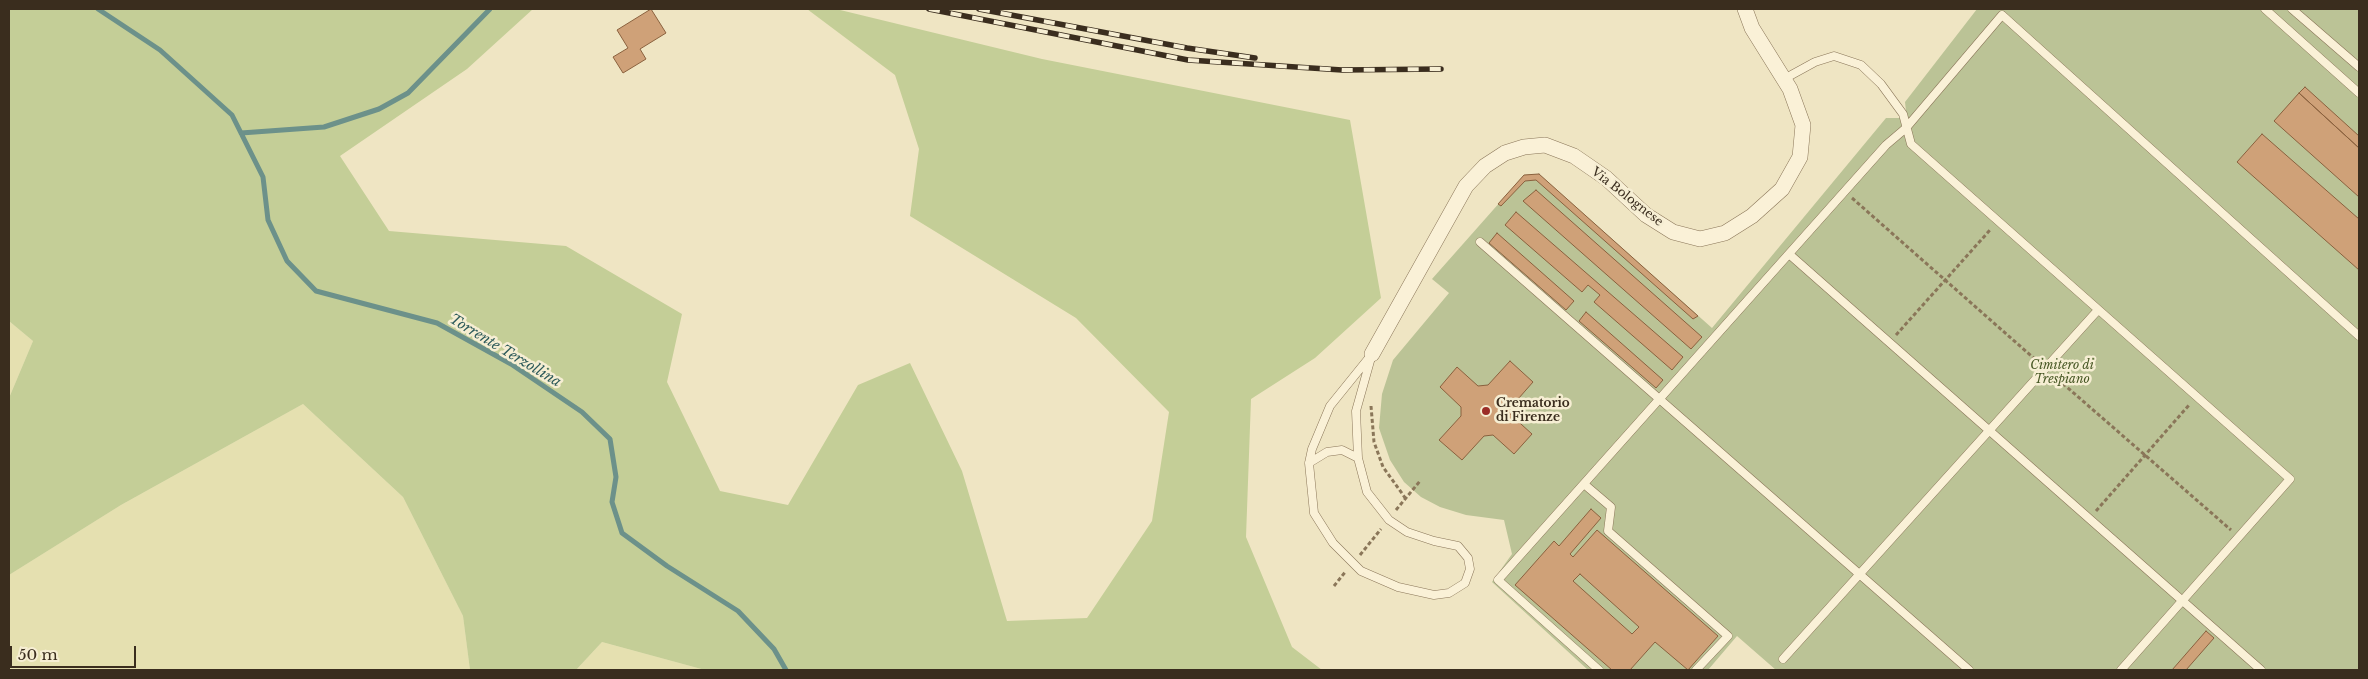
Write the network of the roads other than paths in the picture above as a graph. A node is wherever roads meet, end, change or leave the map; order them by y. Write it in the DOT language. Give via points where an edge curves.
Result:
graph roads {
  1 [pos="1746,9"];
  2 [pos="2265,9"];
  3 [pos="2292,9"];
  4 [pos="2359,68"];
  5 [pos="1784,79"];
  6 [pos="2359,93"];
  7 [pos="1906,128"];
  8 [pos="1480,242"];
  9 [pos="1789,254"];
  10 [pos="2098,310"];
  11 [pos="2359,336"];
  12 [pos="1372,354"];
  13 [pos="1660,399"];
  14 [pos="1989,431"];
  15 [pos="1358,458"];
  16 [pos="1309,463"];
  17 [pos="1584,484"];
  18 [pos="1859,574"];
  19 [pos="2182,601"];
  20 [pos="1783,659"];
  21 [pos="1599,670"];
  22 [pos="1696,670"];
  23 [pos="1969,670"];
  24 [pos="2121,670"];
  25 [pos="2261,670"];
  1 -- 5 [label="street, Via Bolognese" via="1752,28"];
  2 -- 6 [label="lane"];
  3 -- 4 [label="lane"];
  5 -- 7 [label="lane" via="1834,56 1861,65 1881,84 1903,114"];
  5 -- 12 [label="street, Via Bolognese" via="1803,124 1800,157 1782,189 1752,216 1725,233 1700,239 1673,232 1646,215 1606,178 1574,156 1545,145 1505,153 1485,166 1466,186"];
  7 -- 9 [label="lane" via="1886,145"];
  7 -- 10 [label="lane" via="1911,144"];
  7 -- 11 [label="lane" via="2002,15"];
  8 -- 13 [label="lane"];
  9 -- 13 [label="lane"];
  9 -- 14 [label="lane"];
  10 -- 14 [label="lane"];
  10 -- 19 [label="lane" via="2290,479"];
  12 -- 15 [label="lane" via="1356,411"];
  12 -- 16 [label="lane" via="1330,406"];
  13 -- 17 [label="lane"];
  13 -- 18 [label="lane"];
  14 -- 18 [label="lane"];
  14 -- 19 [label="lane"];
  15 -- 16 [label="lane" via="1342,450 1327,452"];
  15 -- 16 [label="lane" via="1367,492 1389,520 1407,532 1458,546 1468,558 1470,570 1465,583 1449,593 1434,595 1398,587 1361,572 1333,543 1314,513"];
  17 -- 21 [label="lane" via="1498,580"];
  17 -- 22 [label="lane" via="1610,507 1608,531 1728,636"];
  18 -- 20 [label="lane"];
  18 -- 23 [label="lane"];
  19 -- 24 [label="lane"];
  19 -- 25 [label="lane"];
}
